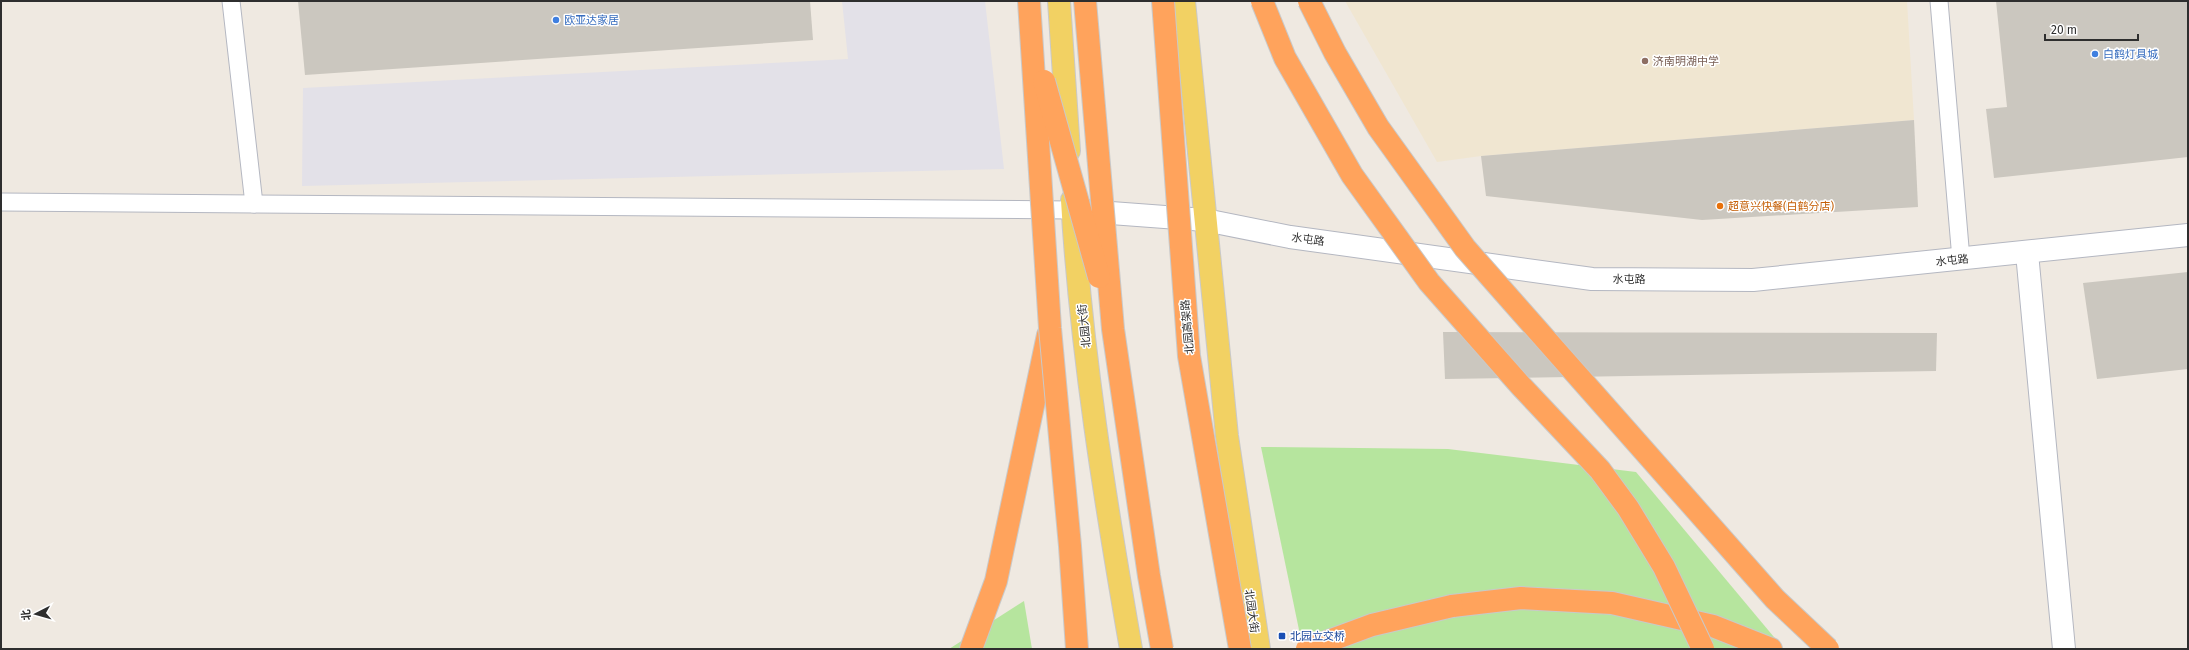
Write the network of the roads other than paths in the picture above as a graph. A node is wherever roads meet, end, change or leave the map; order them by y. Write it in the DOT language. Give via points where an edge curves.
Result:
graph roads {
  1 [pos="231,1"];
  2 [pos="1029,1"];
  3 [pos="1059,1"];
  4 [pos="1085,1"];
  5 [pos="1163,1"];
  6 [pos="1184,1"];
  7 [pos="1262,1"];
  8 [pos="1309,1"];
  9 [pos="1940,1"];
  10 [pos="1033,40"];
  11 [pos="1,202"];
  12 [pos="254,204"];
  13 [pos="1072,210"];
  14 [pos="1206,220"];
  15 [pos="2188,235"];
  16 [pos="2027,253"];
  17 [pos="1961,259"];
  18 [pos="1050,328"];
  19 [pos="1113,329"];
  20 [pos="971,649"];
  21 [pos="1077,649"];
  22 [pos="1131,649"];
  23 [pos="1162,649"];
  24 [pos="1240,649"];
  25 [pos="1259,649"];
  26 [pos="1307,649"];
  27 [pos="1703,649"];
  28 [pos="1771,649"];
  29 [pos="1828,649"];
  30 [pos="2064,649"];
  1 -- 12 [label="lane"];
  2 -- 10 [label="highway, bridge"];
  3 -- 13 [label="main road, 北园大街"];
  4 -- 19 [label="highway, bridge"];
  5 -- 24 [label="highway, 北园高架路, bridge" via="1189,356"];
  6 -- 14 [label="main road, 北园大街"];
  7 -- 27 [label="highway, bridge" via="1285,58 1352,175 1429,282 1600,470 1628,508 1664,567"];
  8 -- 29 [label="highway, bridge" via="1378,127 1465,248 1775,598"];
  9 -- 17 [label="lane"];
  10 -- 18 [label="highway, bridge"];
  10 -- 19 [label="highway, bridge"];
  11 -- 12 [label="lane"];
  12 -- 13 [label="lane"];
  13 -- 14 [label="street, 水屯路"];
  13 -- 22 [label="main road, 北园大街" via="1092,412"];
  14 -- 17 [label="street, 水屯路" via="1290,236 1592,279 1753,280"];
  14 -- 25 [label="main road, 北园大街" via="1227,436"];
  15 -- 16 [label="street, 水屯路"];
  16 -- 17 [label="street, 水屯路"];
  16 -- 30 [label="street"];
  18 -- 20 [label="highway, bridge" via="996,581"];
  18 -- 21 [label="highway, bridge"];
  19 -- 23 [label="highway, bridge"];
  26 -- 28 [label="highway, bridge" via="1372,624 1452,606 1521,598 1612,604 1713,626"];
}
